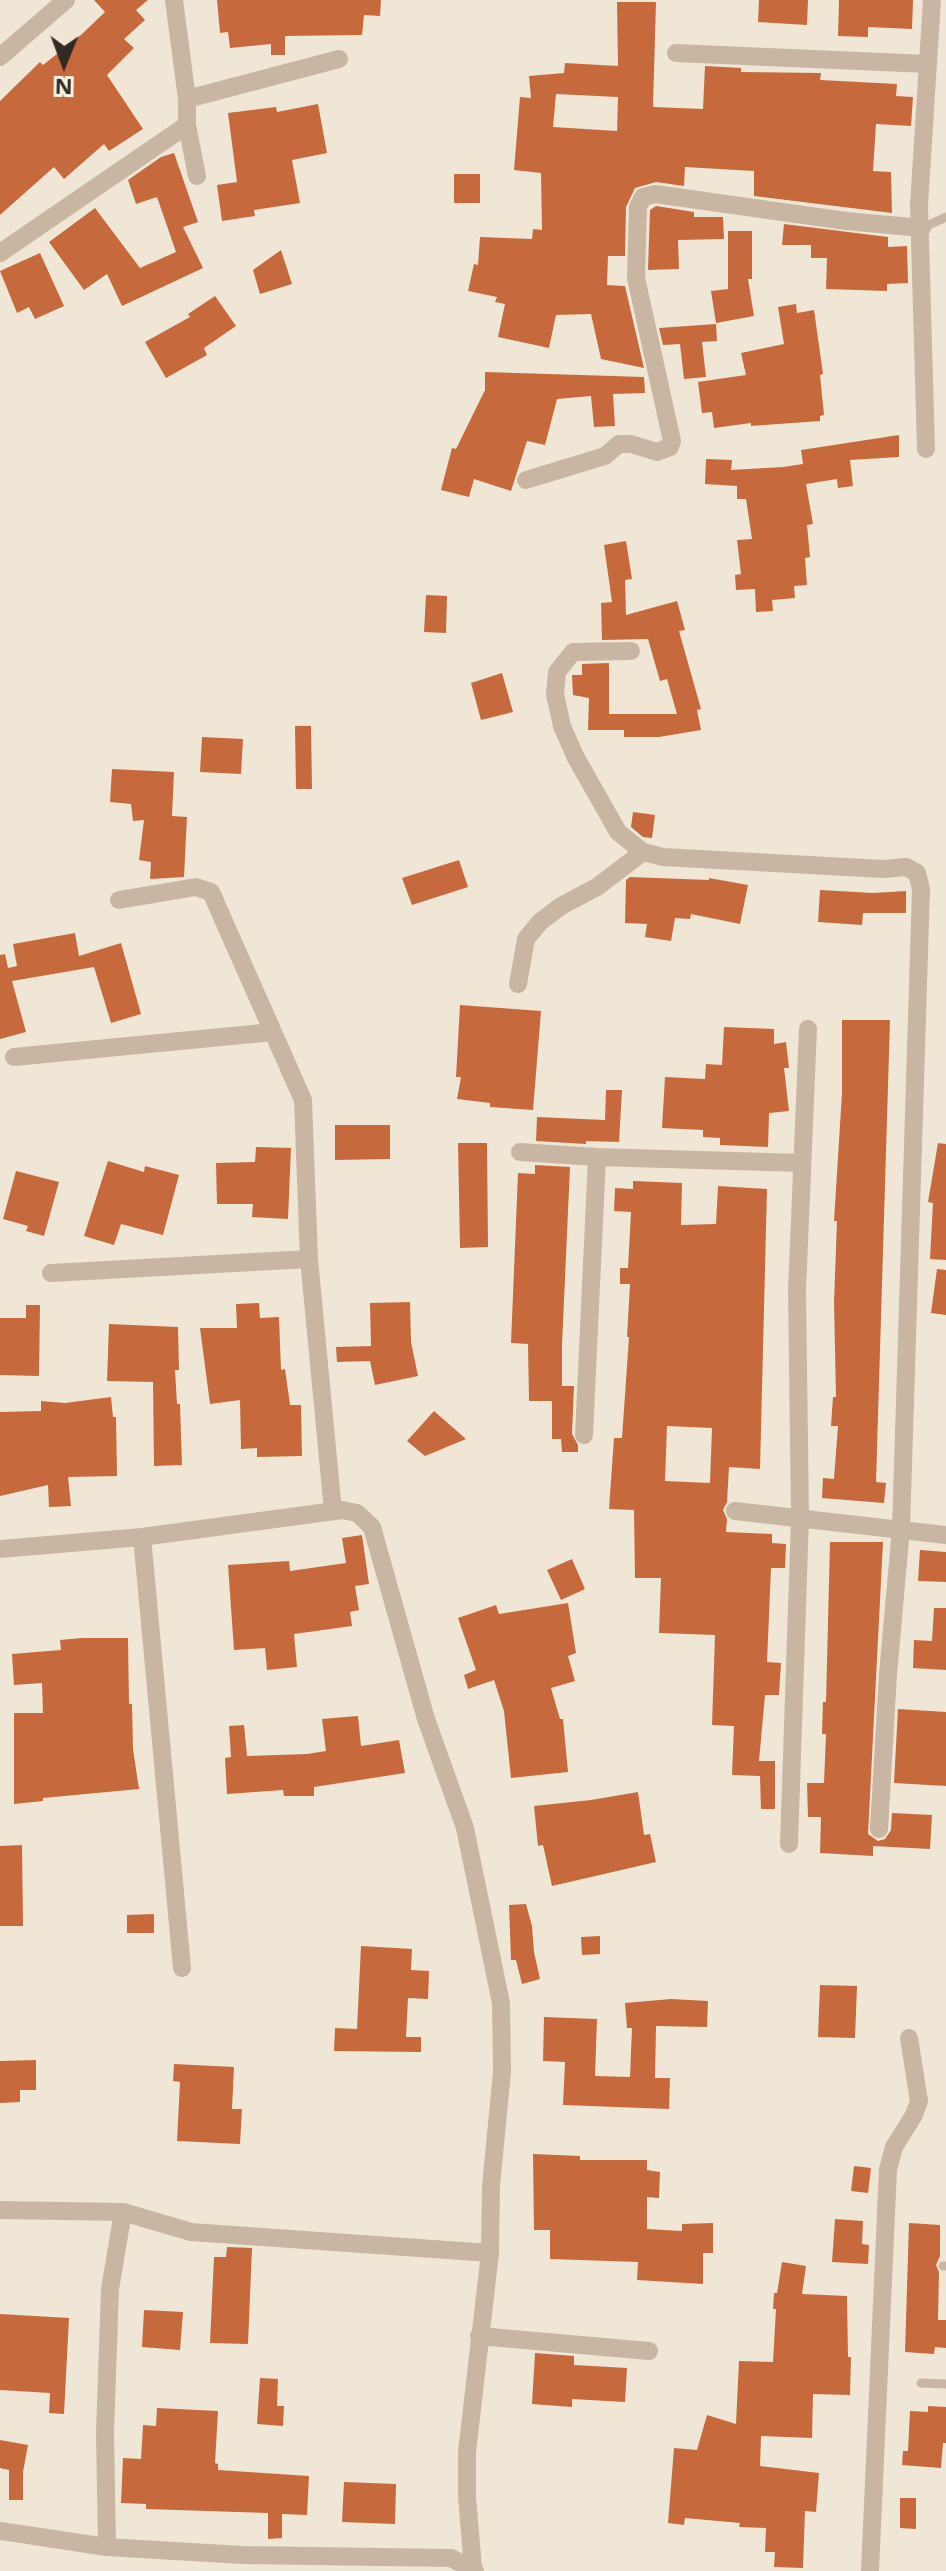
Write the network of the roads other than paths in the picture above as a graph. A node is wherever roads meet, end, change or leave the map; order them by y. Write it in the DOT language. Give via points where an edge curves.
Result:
graph roads {
  1 [pos="66,0"];
  2 [pos="174,0"];
  3 [pos="932,0"];
  4 [pos="676,53"];
  5 [pos="0,57"];
  6 [pos="339,59"];
  7 [pos="927,64"];
  8 [pos="187,99"];
  9 [pos="187,125"];
  10 [pos="197,176"];
  11 [pos="946,217"];
  12 [pos="922,228"];
  13 [pos="0,253"];
  14 [pos="926,449"];
  15 [pos="526,480"];
  16 [pos="631,651"];
  17 [pos="643,852"];
  18 [pos="119,900"];
  19 [pos="518,984"];
  20 [pos="808,1029"];
  21 [pos="273,1032"];
  22 [pos="14,1057"];
  23 [pos="520,1152"];
  24 [pos="597,1157"];
  25 [pos="802,1163"];
  26 [pos="309,1259"];
  27 [pos="51,1273"];
  28 [pos="584,1435"];
  29 [pos="333,1511"];
  30 [pos="735,1511"];
  31 [pos="800,1518"];
  32 [pos="901,1529"];
  33 [pos="946,1535"];
  34 [pos="142,1537"];
  35 [pos="0,1549"];
  36 [pos="879,1829"];
  37 [pos="789,1844"];
  38 [pos="182,1968"];
  39 [pos="909,2038"];
  40 [pos="0,2210"];
  41 [pos="123,2212"];
  42 [pos="490,2253"];
  43 [pos="479,2336"];
  44 [pos="649,2351"];
  45 [pos="921,2383"];
  46 [pos="946,2384"];
  47 [pos="0,2531"];
  48 [pos="107,2547"];
  49 [pos="474,2570"];
  50 [pos="870,2571"];
  1 -- 5 [label="street"];
  2 -- 8 [label="street"];
  3 -- 7 [label="street"];
  4 -- 7 [label="street"];
  6 -- 8 [label="street"];
  7 -- 12 [label="street"];
  8 -- 9 [label="street"];
  9 -- 10 [label="street"];
  9 -- 13 [label="street"];
  11 -- 12 [label="lane"];
  12 -- 14 [label="street"];
  12 -- 15 [label="street" via="655,194 643,197 638,207 636,278 670,447 657,452 619,444 605,456"];
  16 -- 17 [label="street" via="573,652 557,672 555,694 575,756 618,832"];
  17 -- 19 [label="street" via="540,922 526,939"];
  17 -- 32 [label="street" via="906,867 917,873 921,889"];
  18 -- 21 [label="street" via="196,887 211,892"];
  20 -- 25 [label="street"];
  21 -- 22 [label="street"];
  21 -- 26 [label="street" via="303,1100"];
  23 -- 24 [label="street"];
  24 -- 25 [label="street"];
  24 -- 28 [label="street"];
  25 -- 31 [label="street" via="797,1290"];
  26 -- 27 [label="street"];
  26 -- 29 [label="street"];
  29 -- 34 [label="street"];
  29 -- 42 [label="street" via="357,1513 372,1527 426,1719 465,1828 501,2003 502,2072"];
  30 -- 31 [label="street"];
  31 -- 32 [label="street"];
  31 -- 37 [label="street"];
  32 -- 33 [label="street"];
  32 -- 36 [label="street"];
  34 -- 35 [label="street"];
  34 -- 38 [label="street"];
  39 -- 50 [label="street" via="919,2101 888,2169"];
  40 -- 41 [label="street"];
  41 -- 42 [label="street" via="191,2232"];
  41 -- 48 [label="street" via="110,2289"];
  42 -- 43 [label="street"];
  43 -- 44 [label="street"];
  43 -- 49 [label="street" via="467,2452"];
  45 -- 46 [label="lane"];
  47 -- 48 [label="street"];
  48 -- 49 [label="street" via="451,2558"];
}
